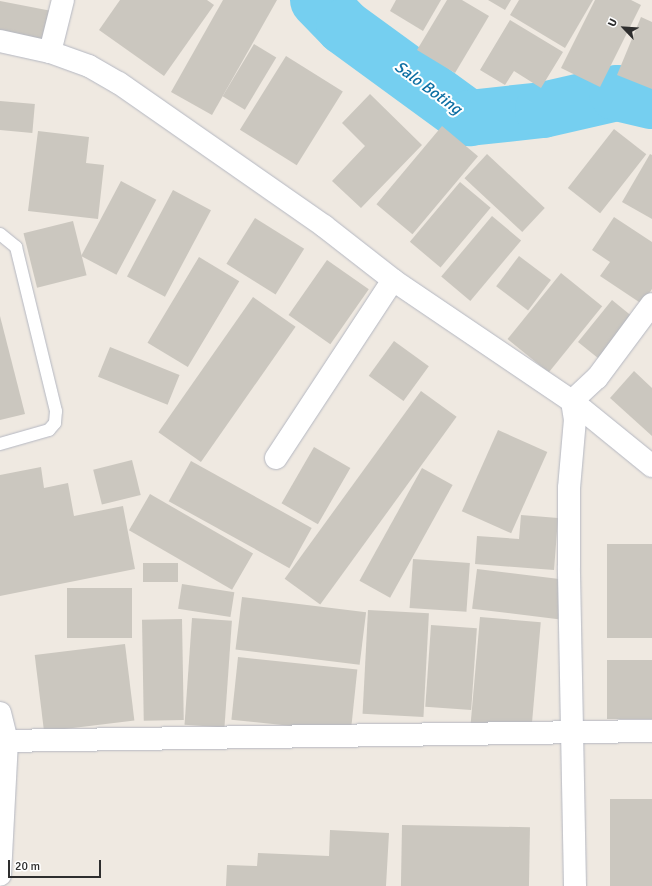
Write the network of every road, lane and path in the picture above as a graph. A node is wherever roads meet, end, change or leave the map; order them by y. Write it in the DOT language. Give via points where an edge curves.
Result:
graph roads {
  1 [pos="63,0"];
  2 [pos="0,41"];
  3 [pos="50,52"];
  4 [pos="0,234"];
  5 [pos="393,280"];
  6 [pos="652,304"];
  7 [pos="572,401"];
  8 [pos="0,444"];
  9 [pos="276,458"];
  10 [pos="652,466"];
  11 [pos="0,713"];
  12 [pos="652,731"];
  13 [pos="573,733"];
  14 [pos="4,741"];
  15 [pos="0,875"];
  16 [pos="575,886"];
  1 -- 3 [label="street"];
  2 -- 3 [label="street"];
  3 -- 5 [label="street" via="89,66 151,104 324,226"];
  4 -- 8 [label="lane" via="16,247 56,411 55,423 49,430"];
  5 -- 7 [label="street"];
  5 -- 9 [label="street"];
  6 -- 7 [label="street" via="597,378"];
  7 -- 10 [label="street"];
  7 -- 13 [label="street" via="575,420 569,488 569,566"];
  11 -- 14 [label="street"];
  12 -- 13 [label="street"];
  13 -- 14 [label="street"];
  13 -- 16 [label="street"];
  14 -- 15 [label="street"];
}
